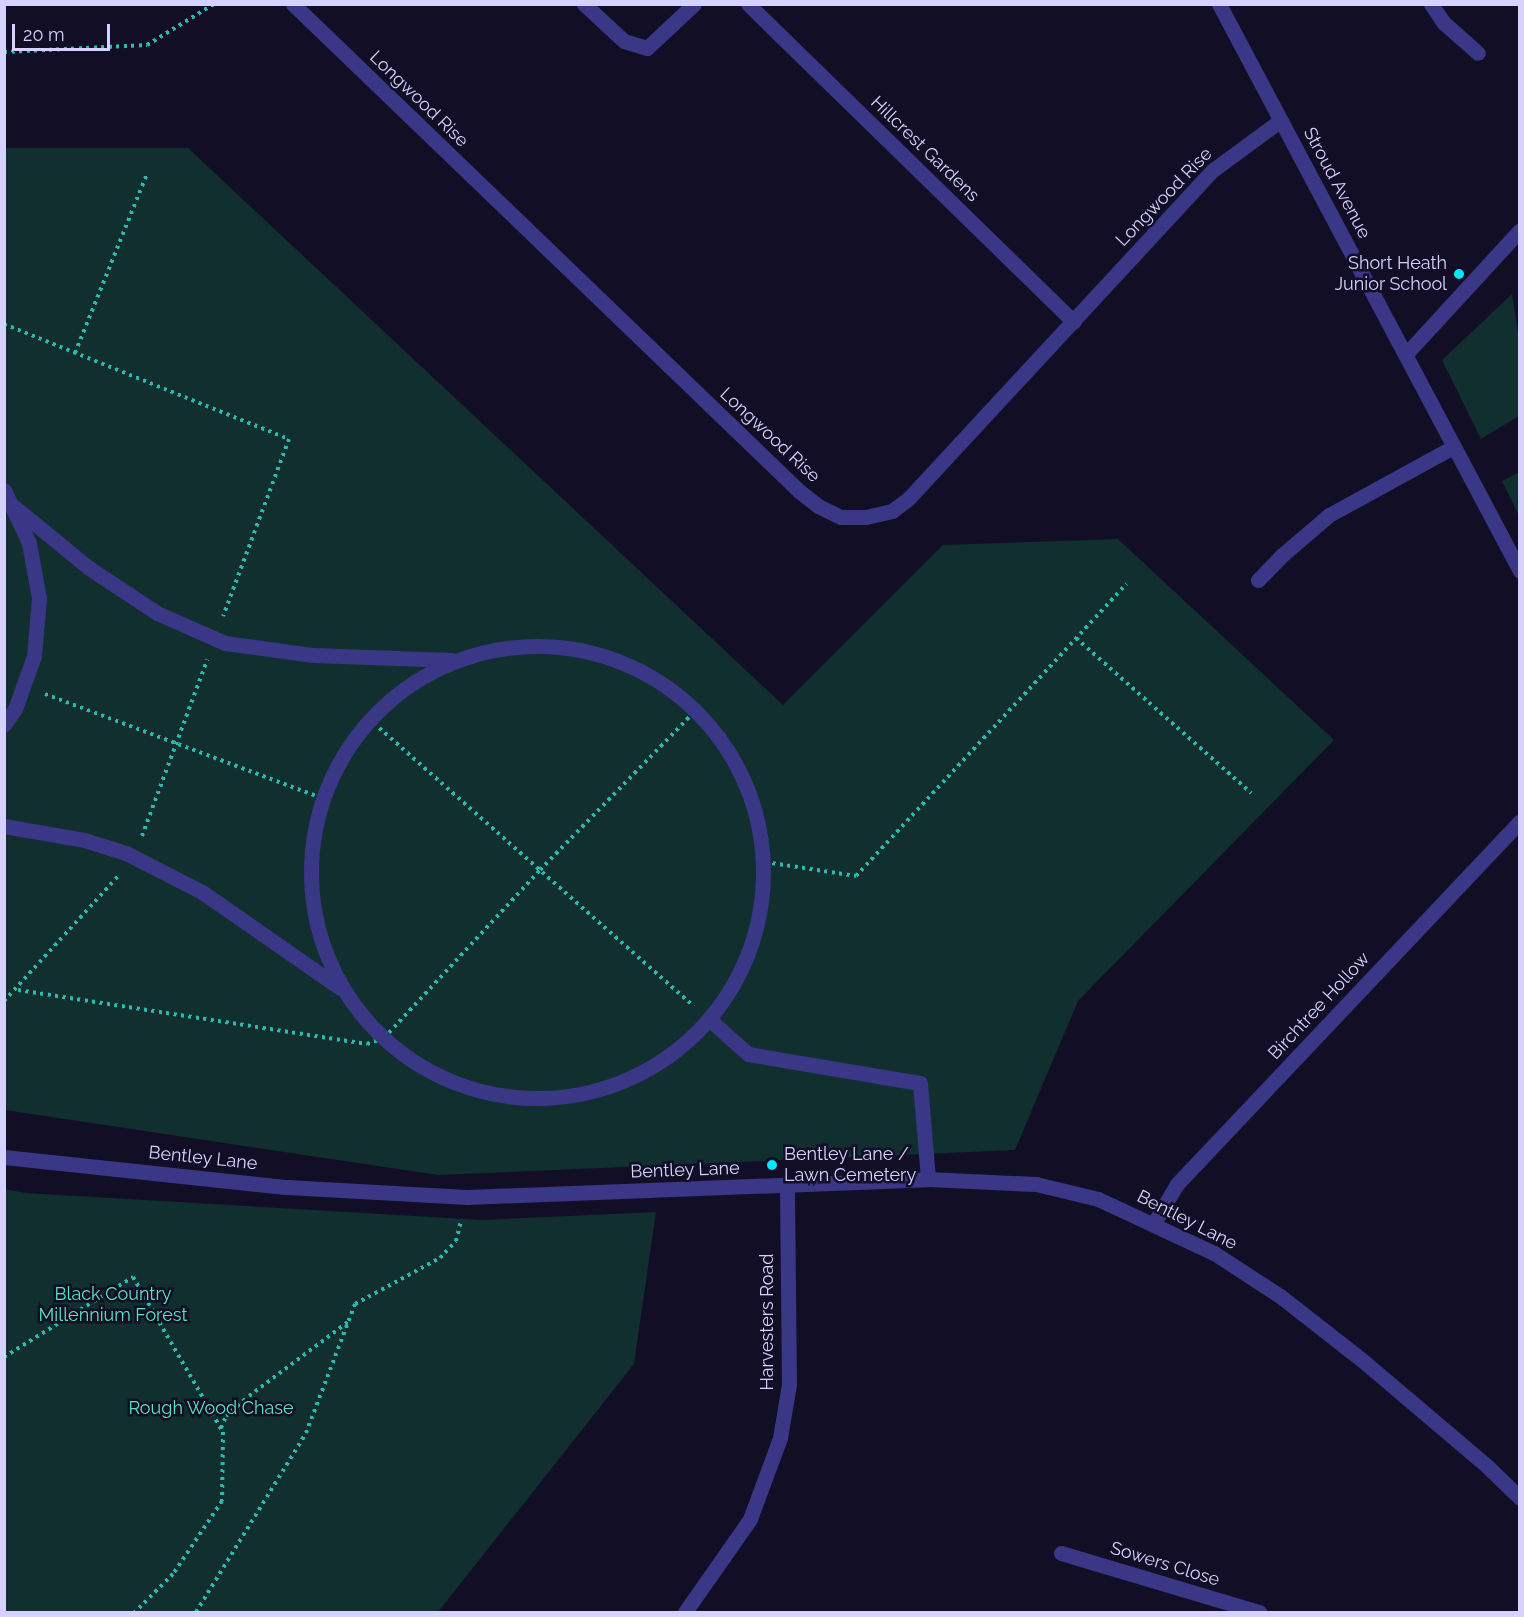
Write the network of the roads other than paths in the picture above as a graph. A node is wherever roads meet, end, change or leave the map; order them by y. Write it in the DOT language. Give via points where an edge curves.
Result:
graph roads {
  1 [pos="293,4"];
  2 [pos="584,4"];
  3 [pos="694,4"];
  4 [pos="748,4"];
  5 [pos="1431,4"];
  6 [pos="1226,7"];
  7 [pos="1478,52"];
  8 [pos="1281,120"];
  9 [pos="1520,230"];
  10 [pos="1074,322"];
  11 [pos="1406,354"];
  12 [pos="1453,447"];
  13 [pos="4,490"];
  14 [pos="12,505"];
  15 [pos="1520,571"];
  16 [pos="1258,580"];
  17 [pos="461,660"];
  18 [pos="4,725"];
  19 [pos="1520,821"];
  20 [pos="4,826"];
  21 [pos="347,993"];
  22 [pos="710,1020"];
  23 [pos="4,1157"];
  24 [pos="928,1179"];
  25 [pos="787,1185"];
  26 [pos="1154,1223"];
  27 [pos="1520,1498"];
  28 [pos="1061,1553"];
  29 [pos="685,1612"];
  30 [pos="1259,1612"];
  1 -- 10 [label="street, Longwood Rise" via="799,491 818,506 841,516 866,518 892,511 909,498"];
  2 -- 3 [label="street" via="624,41 647,48"];
  4 -- 10 [label="street, Hillcrest Gardens"];
  5 -- 7 [label="street" via="1444,22"];
  6 -- 8 [label="street, Stroud Avenue"];
  8 -- 10 [label="street, Longwood Rise" via="1213,170"];
  8 -- 11 [label="street, Stroud Avenue"];
  9 -- 11 [label="street"];
  11 -- 12 [label="street, Stroud Avenue"];
  12 -- 15 [label="street, Stroud Avenue"];
  12 -- 16 [label="street" via="1329,515"];
  13 -- 14 [label="street"];
  14 -- 17 [label="street" via="89,568 157,613 225,642 313,656"];
  14 -- 18 [label="street" via="29,543 39,598 34,656 15,709"];
  17 -- 21 [label="street" via="431,671 368,718 347,747 322,798 310,854 313,910 329,965"];
  17 -- 22 [label="street" via="484,651 541,645 598,653 651,675 696,710 732,754 755,806 765,862 760,919 742,972"];
  19 -- 26 [label="street, Birchtree Hollow" via="1177,1184"];
  20 -- 21 [label="street" via="84,840 126,853 202,892"];
  21 -- 22 [label="street" via="359,1014 400,1054 449,1082 505,1097 562,1098 617,1085 668,1058"];
  22 -- 24 [label="street" via="748,1054 920,1083"];
  23 -- 25 [label="street, Bentley Lane" via="287,1187 467,1197"];
  24 -- 25 [label="street, Bentley Lane"];
  24 -- 26 [label="street, Bentley Lane" via="1036,1184 1098,1199"];
  25 -- 29 [label="street, Harvesters Road" via="789,1384 780,1438 750,1518"];
  26 -- 27 [label="street, Bentley Lane" via="1214,1252 1280,1296 1362,1360"];
  28 -- 30 [label="street, Sowers Close"];
}
